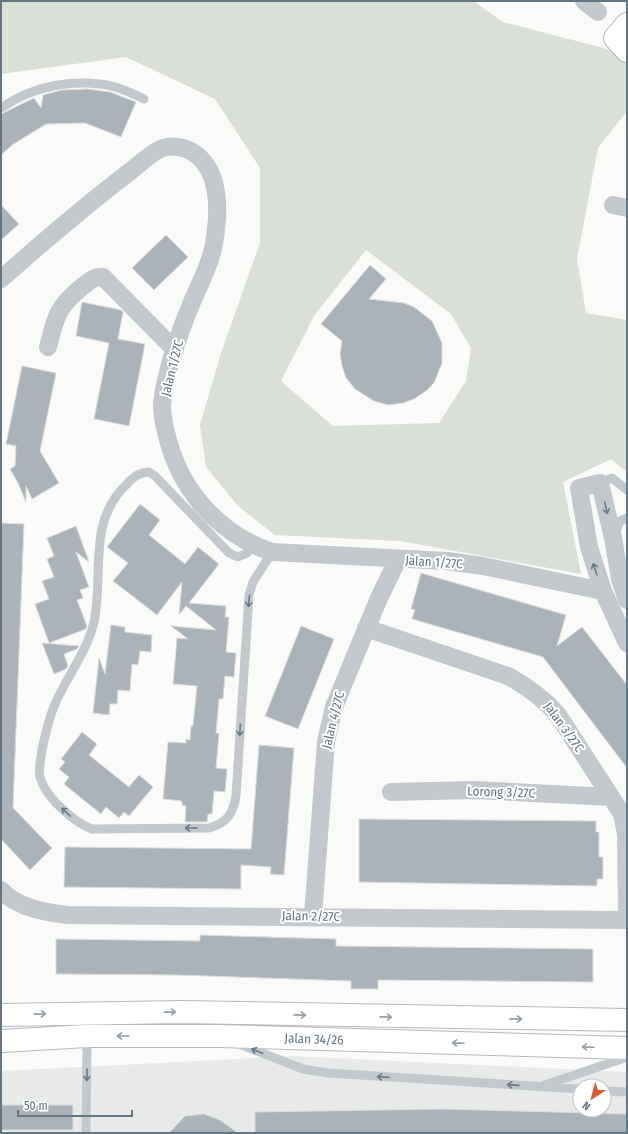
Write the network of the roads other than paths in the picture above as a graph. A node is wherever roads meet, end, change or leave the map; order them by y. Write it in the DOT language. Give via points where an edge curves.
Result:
graph roads {
  1 [pos="584,1"];
  2 [pos="598,12"];
  3 [pos="627,24"];
  4 [pos="627,50"];
  5 [pos="144,99"];
  6 [pos="1,108"];
  7 [pos="1,279"];
  8 [pos="48,347"];
  9 [pos="175,350"];
  10 [pos="600,483"];
  11 [pos="627,490"];
  12 [pos="627,518"];
  13 [pos="613,538"];
  14 [pos="253,546"];
  15 [pos="272,552"];
  16 [pos="398,559"];
  17 [pos="603,592"];
  18 [pos="627,600"];
  19 [pos="366,628"];
  20 [pos="627,643"];
  21 [pos="391,792"];
  22 [pos="611,797"];
  23 [pos="3,897"];
  24 [pos="627,912"];
  25 [pos="313,916"];
  26 [pos="627,920"];
  27 [pos="1,1015"];
  28 [pos="627,1020"];
  29 [pos="88,1036"];
  30 [pos="218,1036"];
  31 [pos="1,1041"];
  32 [pos="627,1048"];
  33 [pos="627,1056"];
  34 [pos="541,1087"];
  35 [pos="572,1089"];
  36 [pos="612,1091"];
  37 [pos="627,1092"];
  38 [pos="86,1133"];
  1 -- 2 [label="street"];
  3 -- 4 [label="main road" via="615,38"];
  5 -- 6 [label="lane" via="125,90 101,84 53,85 32,91"];
  7 -- 9 [label="street, Jalan 1/27C" via="105,191 162,148 175,146 189,149 202,158 211,173 216,192 217,217 214,246 207,269"];
  8 -- 9 [label="street" via="59,310 92,278 103,277"];
  9 -- 14 [label="street, Jalan 1/27C" via="162,405 171,450 182,477 193,494 212,516"];
  10 -- 11 [label="lane" via="612,478"];
  10 -- 13 [label="street, one-way"];
  17 -- 10 [label="street, one-way" via="589,547 579,488"];
  12 -- 13 [label="lane" via="620,521"];
  13 -- 18 [label="street" via="620,579"];
  14 -- 15 [label="street, Jalan 1/27C"];
  15 -- 14 [label="lane, one-way" via="249,595 236,796 232,814 218,826 208,828 92,828 82,825 51,797 44,787 40,767 45,735 55,704 91,632 99,587 104,515 135,475 149,472 229,553 238,557 247,554"];
  15 -- 16 [label="street, Jalan 1/27C"];
  16 -- 17 [label="street, Jalan 1/27C" via="447,561 483,566"];
  16 -- 19 [label="street, Jalan 4/27C"];
  17 -- 20 [label="street"];
  19 -- 22 [label="street, Jalan 3/27C" via="508,676 529,688 546,700 558,715"];
  19 -- 25 [label="street, Jalan 4/27C" via="338,695 326,742"];
  21 -- 22 [label="street, Lorong 3/27C" via="474,790"];
  22 -- 24 [label="street, Jalan 3/27C" via="622,814 626,834"];
  23 -- 25 [label="street, Jalan 2/27C" via="45,912 67,915"];
  25 -- 26 [label="street, Jalan 2/27C"];
  27 -- 28 [label="main road, Jalan 34/26, one-way" via="182,1012"];
  30 -- 29 [label="main road, Jalan 34/26, one-way"];
  29 -- 31 [label="main road, Jalan 34/26"];
  29 -- 38 [label="lane, one-way"];
  32 -- 30 [label="main road, Jalan 34/26, one-way"];
  34 -- 30 [label="lane, one-way" via="328,1073 302,1069"];
  33 -- 34 [label="lane"];
  34 -- 35 [label="lane"];
  36 -- 37 [label="lane"];
}
